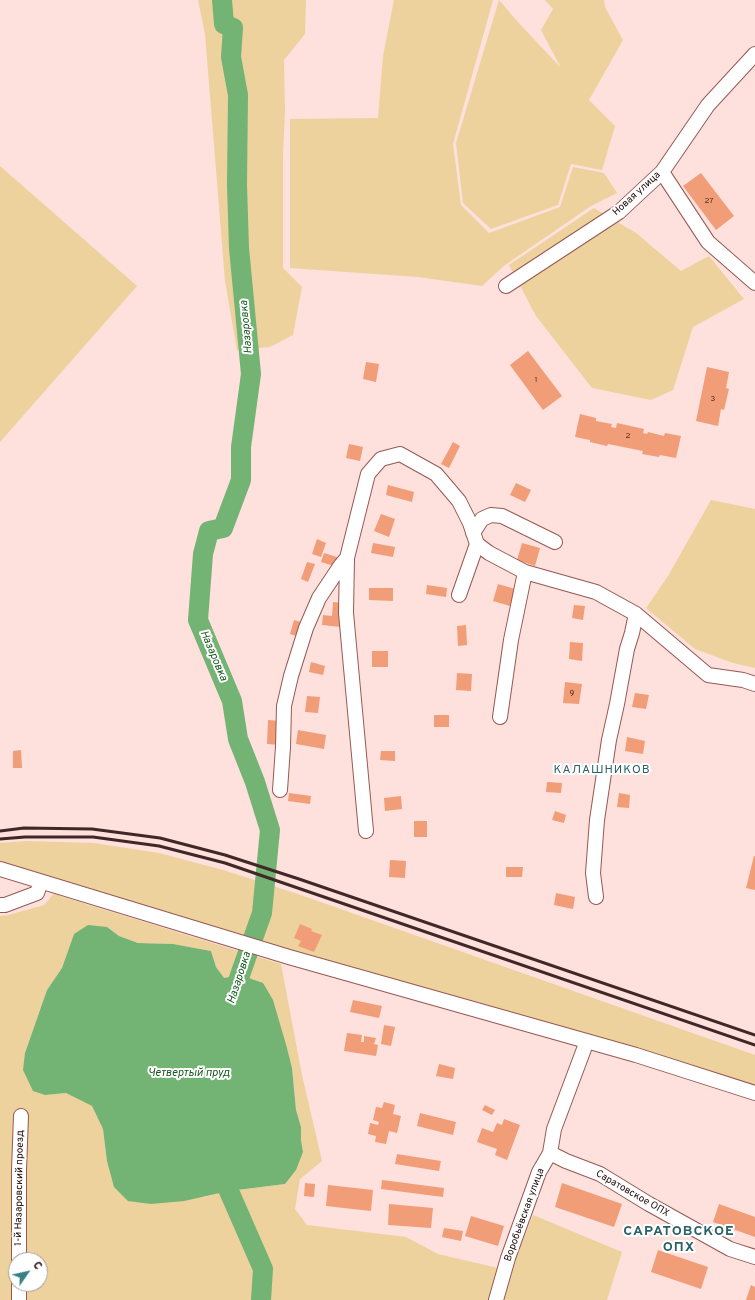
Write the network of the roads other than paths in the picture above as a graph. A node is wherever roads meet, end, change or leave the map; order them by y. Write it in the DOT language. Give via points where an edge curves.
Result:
graph roads {
  1 [pos="755,54"];
  2 [pos="662,172"];
  3 [pos="755,283"];
  4 [pos="506,286"];
  5 [pos="476,539"];
  6 [pos="556,542"];
  7 [pos="347,558"];
  8 [pos="525,572"];
  9 [pos="458,595"];
  10 [pos="636,614"];
  11 [pos="755,684"];
  12 [pos="500,717"];
  13 [pos="280,790"];
  14 [pos="366,831"];
  15 [pos="0,869"];
  16 [pos="41,882"];
  17 [pos="596,897"];
  18 [pos="0,905"];
  19 [pos="587,1041"];
  20 [pos="755,1093"];
  21 [pos="21,1116"];
  22 [pos="550,1153"];
  23 [pos="19,1252"];
  24 [pos="755,1257"];
  25 [pos="496,1300"];
  1 -- 2 [label="street, Новая улица" via="708,105"];
  2 -- 3 [label="street" via="708,242"];
  2 -- 4 [label="street, Новая улица" via="619,212"];
  5 -- 6 [label="street" via="482,519 491,515 502,516"];
  5 -- 7 [label="street" via="459,501 436,474 400,454 381,459 368,474"];
  5 -- 8 [label="street" via="489,554"];
  5 -- 9 [label="street"];
  7 -- 13 [label="street" via="319,598 306,628 291,676 284,706"];
  7 -- 14 [label="street" via="346,612"];
  8 -- 10 [label="street" via="596,592"];
  8 -- 12 [label="street" via="511,640"];
  10 -- 11 [label="street" via="708,675"];
  10 -- 17 [label="street" via="609,740 597,820 593,873"];
  15 -- 16 [label="street"];
  16 -- 18 [label="street" via="37,893"];
  16 -- 19 [label="street" via="303,961"];
  19 -- 20 [label="street"];
  19 -- 22 [label="street, Воробьёвская улица" via="554,1129"];
  21 -- 23 [label="street, 1-й Назаровский проезд"];
  22 -- 24 [label="street, Саратовское ОПХ" via="600,1174 730,1249"];
  22 -- 25 [label="street, Воробьёвская улица" via="539,1172"];
}
